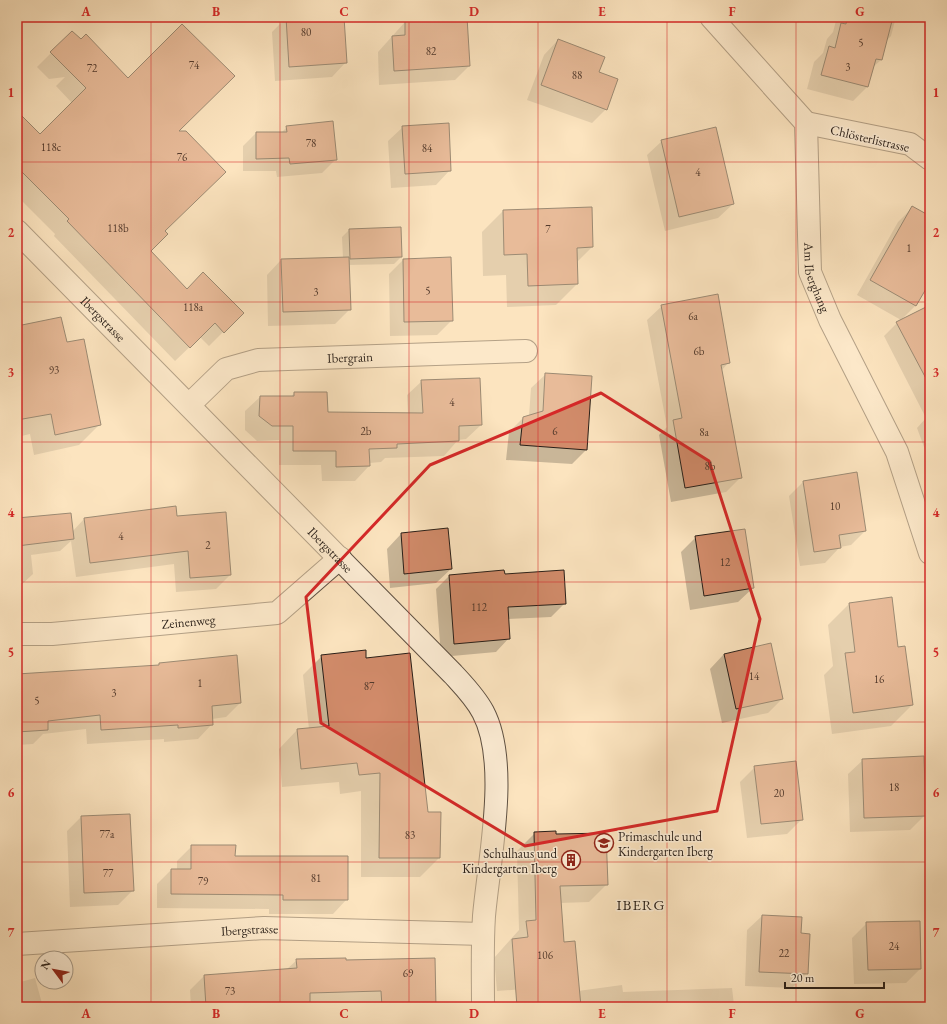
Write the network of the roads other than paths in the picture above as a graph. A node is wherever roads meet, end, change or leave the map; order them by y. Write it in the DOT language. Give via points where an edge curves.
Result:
graph roads {
  1 [pos="711,17"];
  2 [pos="806,124"];
  3 [pos="930,159"];
  4 [pos="17,231"];
  5 [pos="526,351"];
  6 [pos="188,405"];
  7 [pos="930,553"];
  8 [pos="340,558"];
  9 [pos="17,634"];
  10 [pos="483,934"];
  11 [pos="17,944"];
  12 [pos="483,1007"];
  1 -- 2 [label="street"];
  2 -- 3 [label="street, Chlösterlistrasse" via="910,144"];
  2 -- 7 [label="street, Am Iberghang" via="810,272 830,320 897,452"];
  4 -- 6 [label="street, Ibergstrasse"];
  5 -- 6 [label="street, Ibergrain" via="258,360 226,369"];
  6 -- 8 [label="street, Ibergstrasse"];
  8 -- 9 [label="street, Zeinenweg" via="276,613 52,634"];
  8 -- 10 [label="street, Ibergstrasse" via="453,674 483,712 491,737 496,776 495,816"];
  10 -- 11 [label="street, Ibergstrasse" via="264,928"];
  10 -- 12 [label="street, Ibergstrasse"];
}
